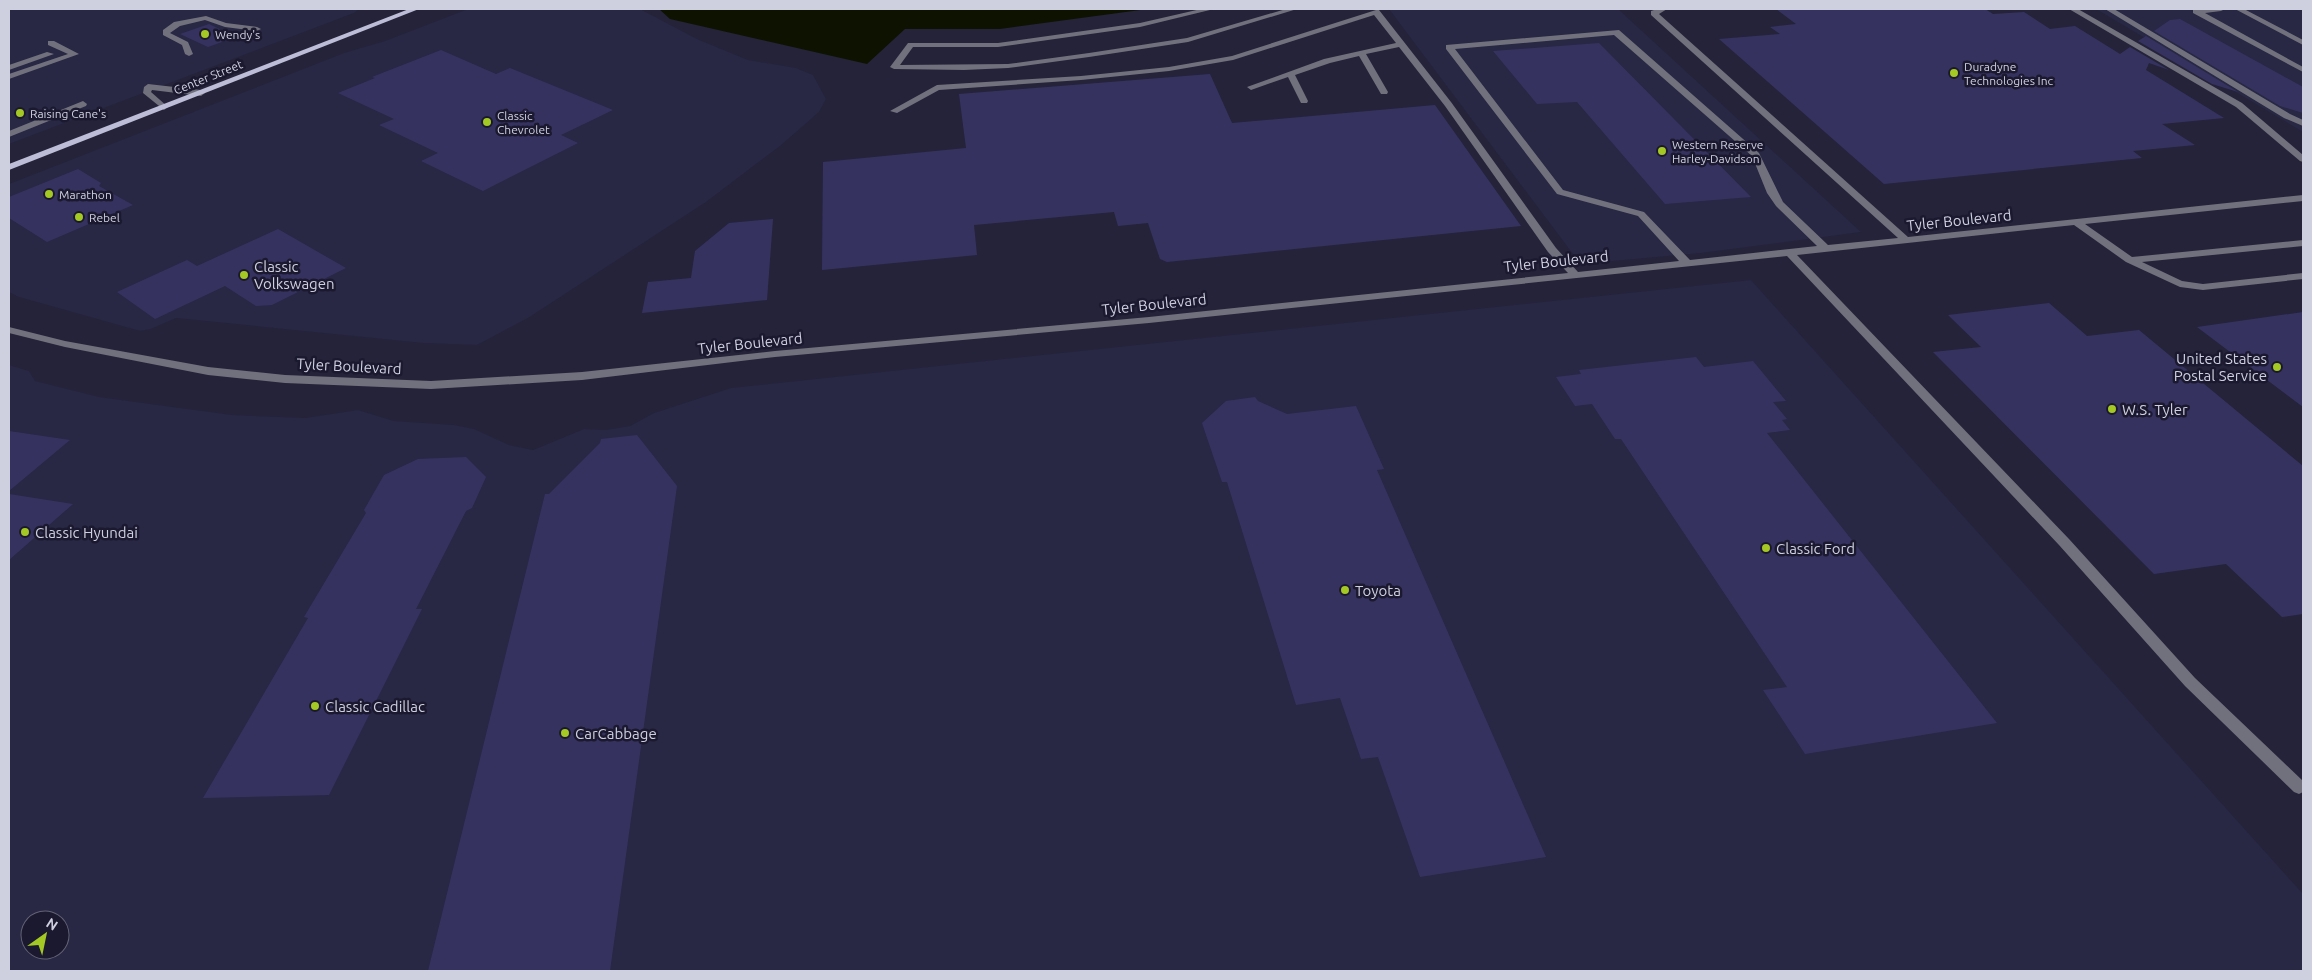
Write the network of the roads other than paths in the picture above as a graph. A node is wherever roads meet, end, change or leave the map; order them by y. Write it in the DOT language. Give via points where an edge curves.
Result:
graph roads {
  1 [pos="415,9"];
  2 [pos="1210,9"];
  3 [pos="1293,9"];
  4 [pos="1663,9"];
  5 [pos="2073,9"];
  6 [pos="2109,9"];
  7 [pos="2221,9"];
  8 [pos="2240,9"];
  9 [pos="1373,10"];
  10 [pos="2192,10"];
  11 [pos="258,30"];
  12 [pos="2303,42"];
  13 [pos="51,43"];
  14 [pos="1401,44"];
  15 [pos="70,52"];
  16 [pos="1361,53"];
  17 [pos="189,54"];
  18 [pos="9,68"];
  19 [pos="2303,70"];
  20 [pos="1290,74"];
  21 [pos="11,75"];
  22 [pos="26,79"];
  23 [pos="1251,87"];
  24 [pos="1384,92"];
  25 [pos="201,93"];
  26 [pos="1304,101"];
  27 [pos="80,103"];
  28 [pos="164,107"];
  29 [pos="894,110"];
  30 [pos="2303,123"];
  31 [pos="10,130"];
  32 [pos="2303,159"];
  33 [pos="9,167"];
  34 [pos="2303,198"];
  35 [pos="2077,223"];
  36 [pos="1906,240"];
  37 [pos="2303,242"];
  38 [pos="1825,248"];
  39 [pos="1789,252"];
  40 [pos="2130,260"];
  41 [pos="1686,262"];
  42 [pos="1574,274"];
  43 [pos="2303,276"];
  44 [pos="9,330"];
  45 [pos="2299,787"];
  1 -- 25 [label="main road, Center Street"];
  2 -- 3 [label="street" via="1140,25 998,45 911,45 894,67 964,68 1089,55 1188,40"];
  4 -- 36 [label="street" via="1654,13"];
  5 -- 32 [label="street" via="2239,105"];
  6 -- 30 [label="street"];
  7 -- 10 [label="street"];
  8 -- 12 [label="street"];
  9 -- 14 [label="street"];
  9 -- 29 [label="street" via="1232,58 1169,69 937,88"];
  10 -- 19 [label="street"];
  11 -- 17 [label="street" via="225,25 206,18 178,24 166,32 167,35 185,44"];
  13 -- 15 [label="street"];
  14 -- 16 [label="street"];
  14 -- 42 [label="street" via="1552,250"];
  15 -- 18 [label="street"];
  15 -- 21 [label="street"];
  16 -- 20 [label="street"];
  16 -- 24 [label="street"];
  20 -- 23 [label="street"];
  20 -- 26 [label="street"];
  21 -- 22 [label="street"];
  25 -- 28 [label="main road, Center Street"];
  25 -- 28 [label="street" via="148,87 147,93"];
  27 -- 31 [label="street"];
  28 -- 33 [label="main road, Center Street"];
  34 -- 35 [label="street, Tyler Boulevard"];
  35 -- 36 [label="street, Tyler Boulevard"];
  35 -- 40 [label="street"];
  36 -- 38 [label="street, Tyler Boulevard"];
  37 -- 40 [label="street"];
  38 -- 39 [label="street, Tyler Boulevard"];
  38 -- 41 [label="street" via="1776,200 1756,154 1616,32 1449,47 1560,192 1642,214"];
  39 -- 41 [label="street, Tyler Boulevard"];
  39 -- 45 [label="street" via="2064,542 2190,682"];
  40 -- 43 [label="street" via="2180,284 2204,287"];
  41 -- 42 [label="street, Tyler Boulevard"];
  42 -- 44 [label="street, Tyler Boulevard" via="582,376 431,385 285,379 208,371"];
}
